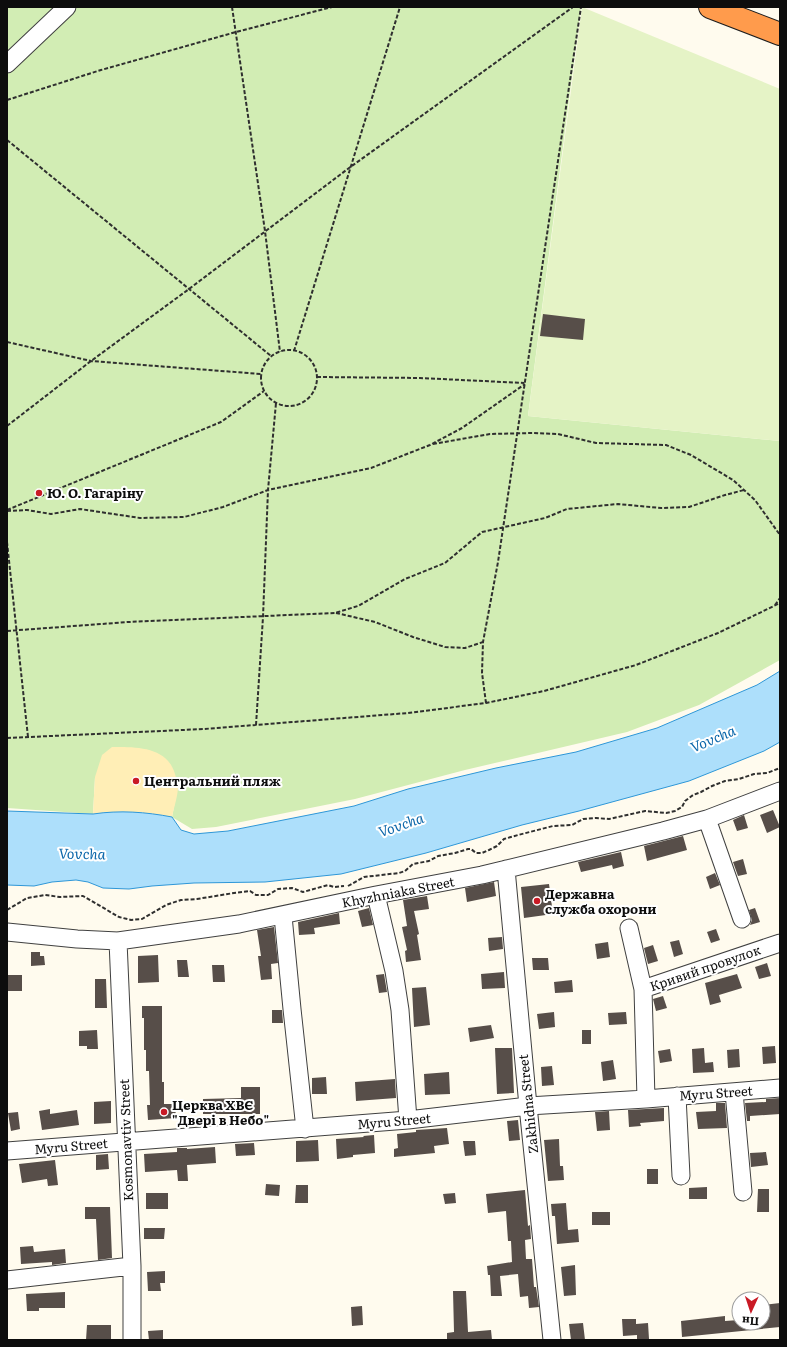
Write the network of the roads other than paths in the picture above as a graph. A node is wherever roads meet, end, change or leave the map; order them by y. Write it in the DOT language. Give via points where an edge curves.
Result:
graph roads {
  1 [pos="67,7"];
  2 [pos="710,7"];
  3 [pos="780,34"];
  4 [pos="7,64"];
  5 [pos="780,791"];
  6 [pos="707,819"];
  7 [pos="506,869"];
  8 [pos="376,895"];
  9 [pos="283,916"];
  10 [pos="742,919"];
  11 [pos="629,928"];
  12 [pos="7,932"];
  13 [pos="118,941"];
  14 [pos="780,943"];
  15 [pos="643,989"];
  16 [pos="780,1088"];
  17 [pos="734,1092"];
  18 [pos="678,1096"];
  19 [pos="646,1099"];
  20 [pos="528,1106"];
  21 [pos="408,1120"];
  22 [pos="305,1129"];
  23 [pos="126,1141"];
  24 [pos="7,1151"];
  25 [pos="681,1176"];
  26 [pos="743,1192"];
  27 [pos="132,1266"];
  28 [pos="7,1280"];
  29 [pos="132,1340"];
  30 [pos="552,1340"];
  1 -- 4 [label="street"];
  2 -- 3 [label="highway"];
  5 -- 6 [label="street, Khyzhniaka Street"];
  6 -- 7 [label="street, Khyzhniaka Street"];
  6 -- 10 [label="street"];
  7 -- 8 [label="street, Khyzhniaka Street"];
  7 -- 20 [label="street, Zakhidna Street"];
  8 -- 9 [label="street, Khyzhniaka Street"];
  8 -- 21 [label="street" via="394,971 400,1010"];
  9 -- 13 [label="street, Khyzhniaka Street"];
  9 -- 22 [label="street"];
  11 -- 15 [label="street"];
  12 -- 13 [label="street, Khyzhniaka Street"];
  13 -- 23 [label="street, Kosmonavtiv Street"];
  14 -- 15 [label="street, Кривий провулок"];
  15 -- 19 [label="street, Кривий провулок"];
  16 -- 17 [label="street, Myru Street"];
  17 -- 18 [label="street, Myru Street"];
  17 -- 26 [label="street"];
  18 -- 19 [label="street, Myru Street"];
  18 -- 25 [label="street"];
  19 -- 20 [label="street, Myru Street"];
  20 -- 21 [label="street, Myru Street"];
  20 -- 30 [label="street, Zakhidna Street"];
  21 -- 22 [label="street, Myru Street"];
  22 -- 23 [label="street, Myru Street"];
  23 -- 24 [label="street, Myru Street"];
  23 -- 27 [label="street, Kosmonavtiv Street"];
  27 -- 28 [label="street"];
  27 -- 29 [label="street, Kosmonavtiv Street"];
}
